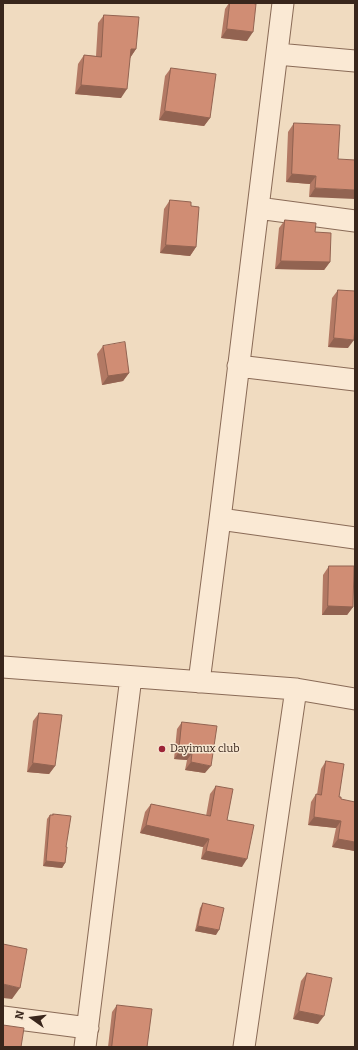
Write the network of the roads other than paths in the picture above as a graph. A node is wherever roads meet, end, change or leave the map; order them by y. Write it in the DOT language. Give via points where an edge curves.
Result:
graph roads {
  1 [pos="283,3"];
  2 [pos="277,54"];
  3 [pos="355,61"];
  4 [pos="258,208"];
  5 [pos="355,220"];
  6 [pos="238,366"];
  7 [pos="355,380"];
  8 [pos="220,519"];
  9 [pos="355,538"];
  10 [pos="3,667"];
  11 [pos="131,677"];
  12 [pos="199,682"];
  13 [pos="296,689"];
  14 [pos="355,699"];
  15 [pos="3,1017"];
  16 [pos="86,1038"];
  17 [pos="244,1047"];
  1 -- 2 [label="street"];
  2 -- 3 [label="street"];
  2 -- 4 [label="street"];
  4 -- 5 [label="street"];
  4 -- 6 [label="street"];
  6 -- 7 [label="street"];
  6 -- 8 [label="street"];
  8 -- 9 [label="street"];
  8 -- 12 [label="street"];
  10 -- 11 [label="street"];
  11 -- 12 [label="street"];
  11 -- 16 [label="street"];
  12 -- 13 [label="street"];
  13 -- 14 [label="street"];
  13 -- 17 [label="street"];
  15 -- 16 [label="street"];
}
